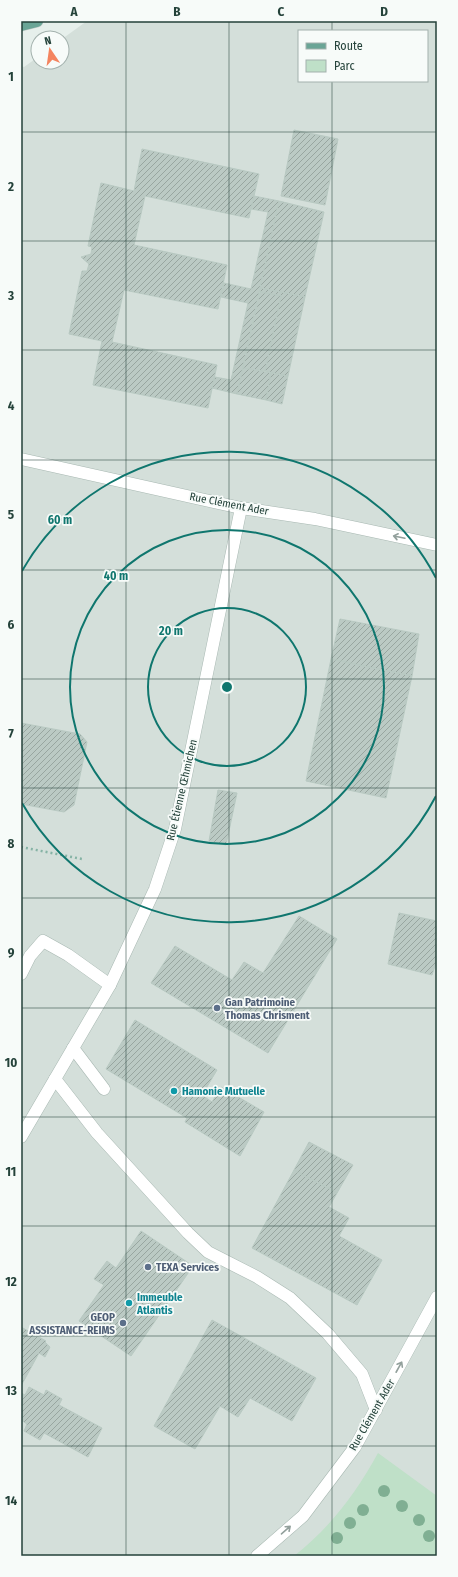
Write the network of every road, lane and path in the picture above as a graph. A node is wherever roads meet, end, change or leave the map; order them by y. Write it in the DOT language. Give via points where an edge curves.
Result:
graph roads {
  1 [pos="36,21"];
  2 [pos="21,25"];
  3 [pos="21,459"];
  4 [pos="241,508"];
  5 [pos="437,545"];
  6 [pos="21,847"];
  7 [pos="82,859"];
  8 [pos="21,974"];
  9 [pos="110,985"];
  10 [pos="73,1048"];
  11 [pos="55,1079"];
  12 [pos="104,1088"];
  13 [pos="21,1137"];
  14 [pos="437,1297"];
  15 [pos="376,1410"];
  16 [pos="257,1556"];
  1 -- 2 [label="main road"];
  3 -- 4 [label="street, Rue Clément Ader"];
  5 -- 4 [label="street, Rue Clément Ader, one-way" via="315,519"];
  4 -- 9 [label="street, Rue Étienne Œhmichen" via="175,829 155,889"];
  6 -- 7 [label="path"];
  8 -- 9 [label="street" via="30,956 43,941 68,954"];
  9 -- 10 [label="street, Rue Étienne Œhmichen"];
  10 -- 11 [label="street, Rue Étienne Œhmichen"];
  10 -- 12 [label="street"];
  11 -- 13 [label="street, Rue Étienne Œhmichen"];
  11 -- 15 [label="street" via="97,1133 208,1252 257,1277 290,1298 328,1334 362,1374"];
  15 -- 14 [label="street, Rue Clément Ader, one-way"];
  16 -- 15 [label="street, Rue Clément Ader, one-way" via="303,1516 355,1447"];
}
